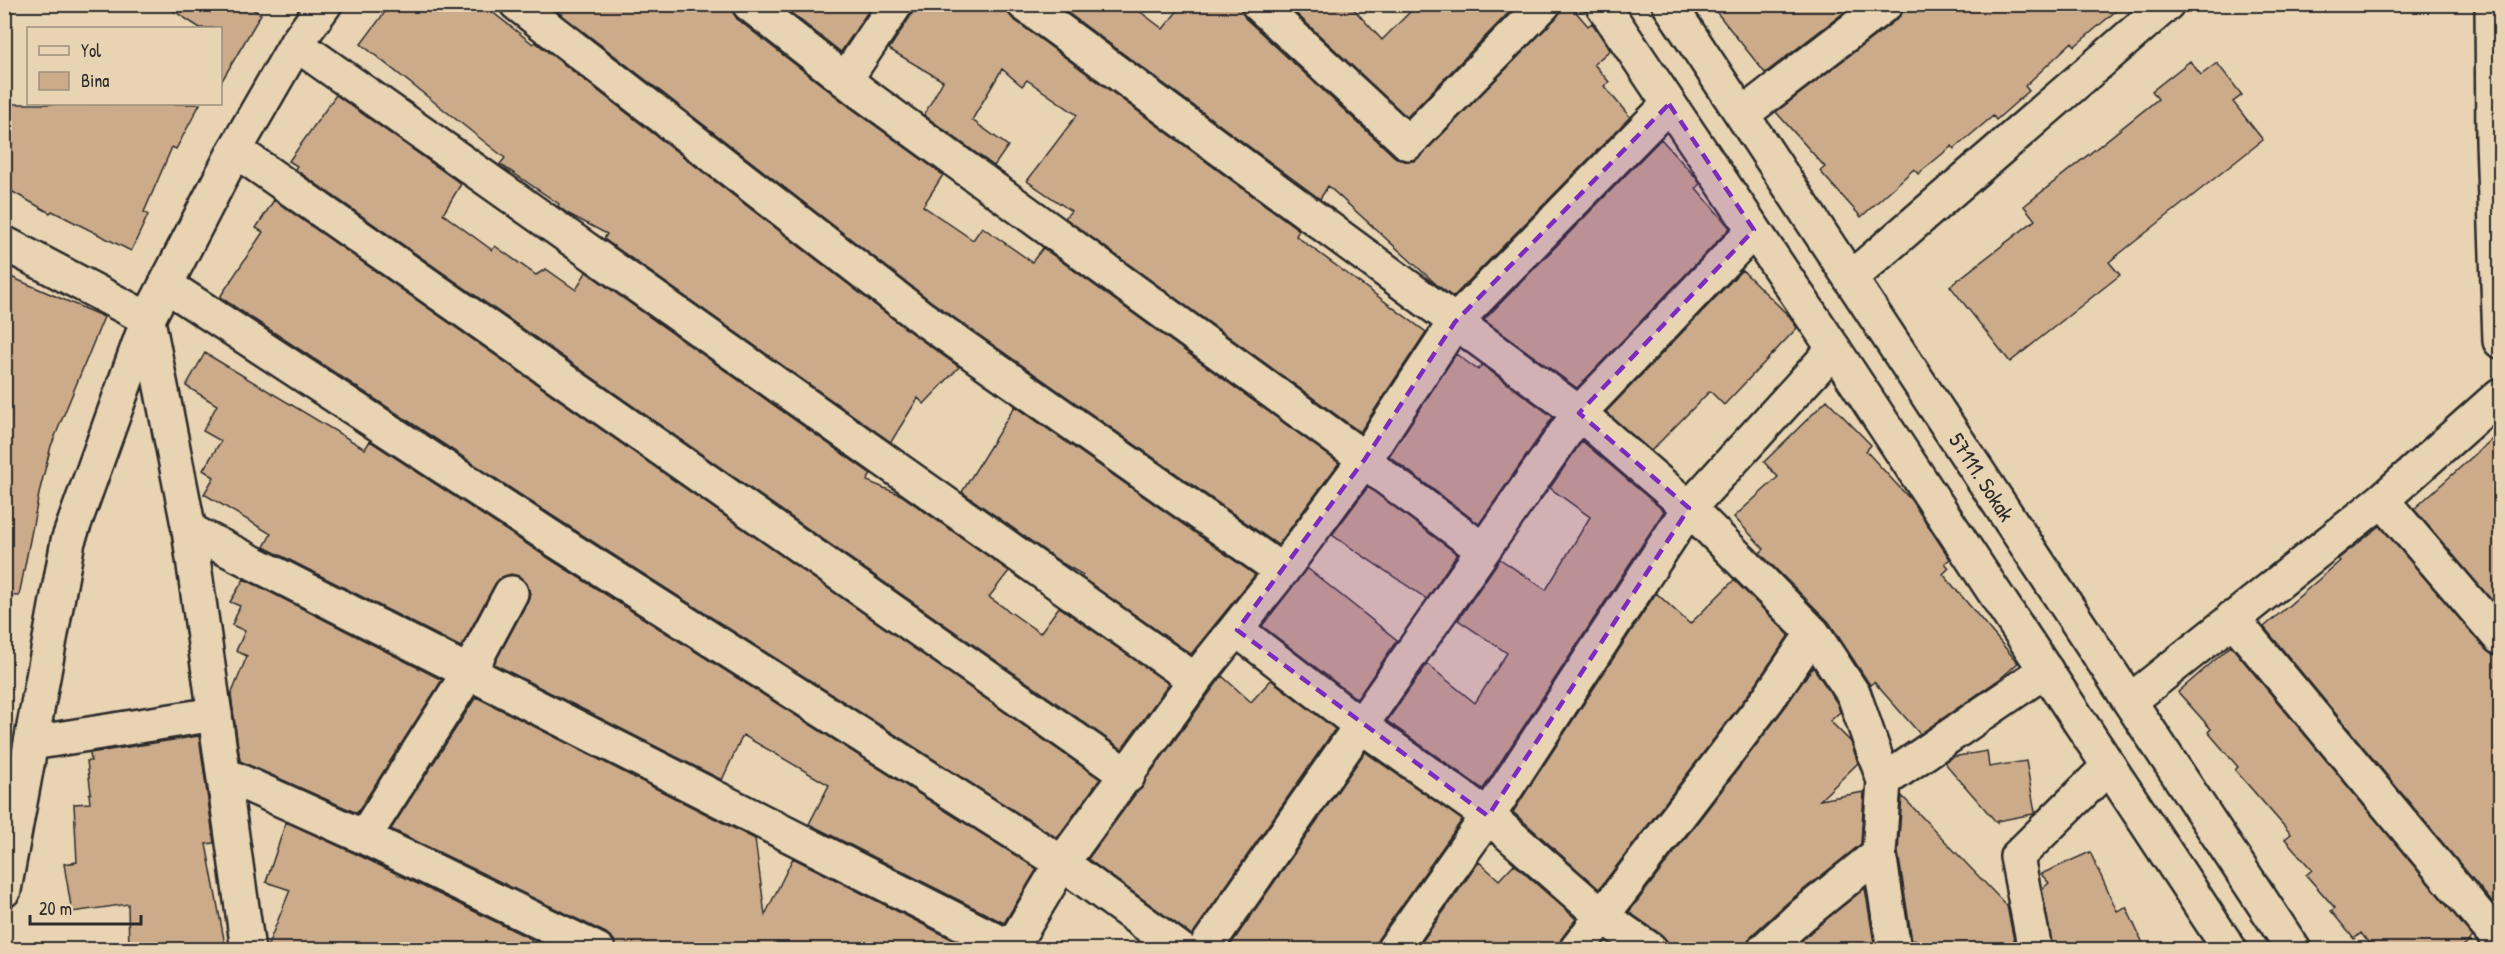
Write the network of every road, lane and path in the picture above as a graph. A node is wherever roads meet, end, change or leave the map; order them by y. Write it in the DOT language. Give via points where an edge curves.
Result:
graph roads {
  1 [pos="325,4"];
  2 [pos="518,4"];
  3 [pos="749,4"];
  4 [pos="896,4"];
  5 [pos="1024,4"];
  6 [pos="1258,4"];
  7 [pos="1544,4"];
  8 [pos="1602,4"];
  9 [pos="1670,4"];
  10 [pos="1886,4"];
  11 [pos="2167,4"];
  12 [pos="2492,4"];
  13 [pos="296,44"];
  14 [pos="845,80"];
  15 [pos="1669,104"];
  16 [pos="1743,114"];
  17 [pos="2497,138"];
  18 [pos="235,150"];
  19 [pos="1754,230"];
  20 [pos="4,243"];
  21 [pos="1851,279"];
  22 [pos="166,285"];
  23 [pos="148,319"];
  24 [pos="1455,322"];
  25 [pos="2500,332"];
  26 [pos="1834,349"];
  27 [pos="2500,395"];
  28 [pos="1579,413"];
  29 [pos="1365,459"];
  30 [pos="2382,500"];
  31 [pos="1689,508"];
  32 [pos="189,530"];
  33 [pos="1483,550"];
  34 [pos="1282,571"];
  35 [pos="511,593"];
  36 [pos="2232,618"];
  37 [pos="1237,630"];
  38 [pos="1814,633"];
  39 [pos="2500,638"];
  40 [pos="2046,670"];
  41 [pos="469,672"];
  42 [pos="1195,680"];
  43 [pos="2130,701"];
  44 [pos="215,714"];
  45 [pos="1360,725"];
  46 [pos="32,743"];
  47 [pos="2109,766"];
  48 [pos="224,774"];
  49 [pos="1128,776"];
  50 [pos="1884,781"];
  51 [pos="1488,816"];
  52 [pos="364,837"];
  53 [pos="1879,853"];
  54 [pos="1062,863"];
  55 [pos="4,890"];
  56 [pos="1602,916"];
  57 [pos="2500,941"];
  58 [pos="1010,949"];
  59 [pos="248,950"];
  60 [pos="598,950"];
  61 [pos="1181,950"];
  62 [pos="1204,950"];
  63 [pos="1393,950"];
  64 [pos="1576,950"];
  65 [pos="1651,950"];
  66 [pos="1764,950"];
  67 [pos="1894,950"];
  68 [pos="2035,950"];
  69 [pos="2230,950"];
  70 [pos="2294,950"];
  1 -- 13 [label="street"];
  2 -- 34 [label="street" via="921,317"];
  3 -- 14 [label="street"];
  4 -- 14 [label="street"];
  5 -- 24 [label="street"];
  6 -- 7 [label="street" via="1408,143"];
  8 -- 15 [label="street"];
  9 -- 16 [label="street, 57111. Sokak"];
  10 -- 16 [label="street"];
  11 -- 21 [label="street"];
  12 -- 17 [label="street"];
  13 -- 18 [label="street"];
  13 -- 42 [label="street"];
  14 -- 29 [label="street"];
  15 -- 19 [label="street"];
  15 -- 24 [label="street"];
  16 -- 21 [label="street, 57111. Sokak"];
  17 -- 25 [label="street"];
  18 -- 22 [label="street"];
  18 -- 49 [label="street"];
  19 -- 26 [label="street"];
  19 -- 28 [label="street"];
  20 -- 23 [label="street"];
  21 -- 43 [label="street, 57111. Sokak"];
  22 -- 23 [label="street"];
  22 -- 54 [label="street" via="552,538"];
  23 -- 32 [label="street"];
  23 -- 46 [label="street" via="68,541"];
  24 -- 28 [label="street"];
  24 -- 29 [label="street"];
  26 -- 31 [label="street"];
  26 -- 40 [label="street"];
  27 -- 30 [label="street"];
  28 -- 31 [label="street"];
  28 -- 33 [label="street"];
  29 -- 33 [label="street"];
  29 -- 34 [label="street"];
  30 -- 36 [label="street"];
  30 -- 39 [label="street"];
  31 -- 38 [label="street"];
  31 -- 51 [label="street"];
  32 -- 41 [label="street"];
  32 -- 44 [label="street"];
  33 -- 45 [label="street"];
  34 -- 37 [label="street"];
  35 -- 41 [label="street"];
  36 -- 43 [label="street"];
  36 -- 57 [label="street"];
  37 -- 42 [label="street"];
  37 -- 45 [label="street"];
  38 -- 50 [label="street" via="1854,695"];
  38 -- 56 [label="street"];
  40 -- 47 [label="street"];
  40 -- 50 [label="street"];
  41 -- 52 [label="street"];
  41 -- 58 [label="street"];
  42 -- 49 [label="street"];
  43 -- 70 [label="street, 57111. Sokak"];
  44 -- 46 [label="street"];
  44 -- 48 [label="street"];
  45 -- 51 [label="street"];
  45 -- 62 [label="street"];
  46 -- 55 [label="street"];
  47 -- 68 [label="street" via="2017,857"];
  47 -- 69 [label="street"];
  48 -- 52 [label="street"];
  48 -- 59 [label="street"];
  49 -- 54 [label="street"];
  50 -- 53 [label="street"];
  51 -- 56 [label="street"];
  51 -- 63 [label="street"];
  52 -- 60 [label="street"];
  53 -- 66 [label="street"];
  53 -- 67 [label="street"];
  54 -- 58 [label="street"];
  54 -- 61 [label="street"];
  56 -- 64 [label="street"];
  56 -- 65 [label="street"];
}
